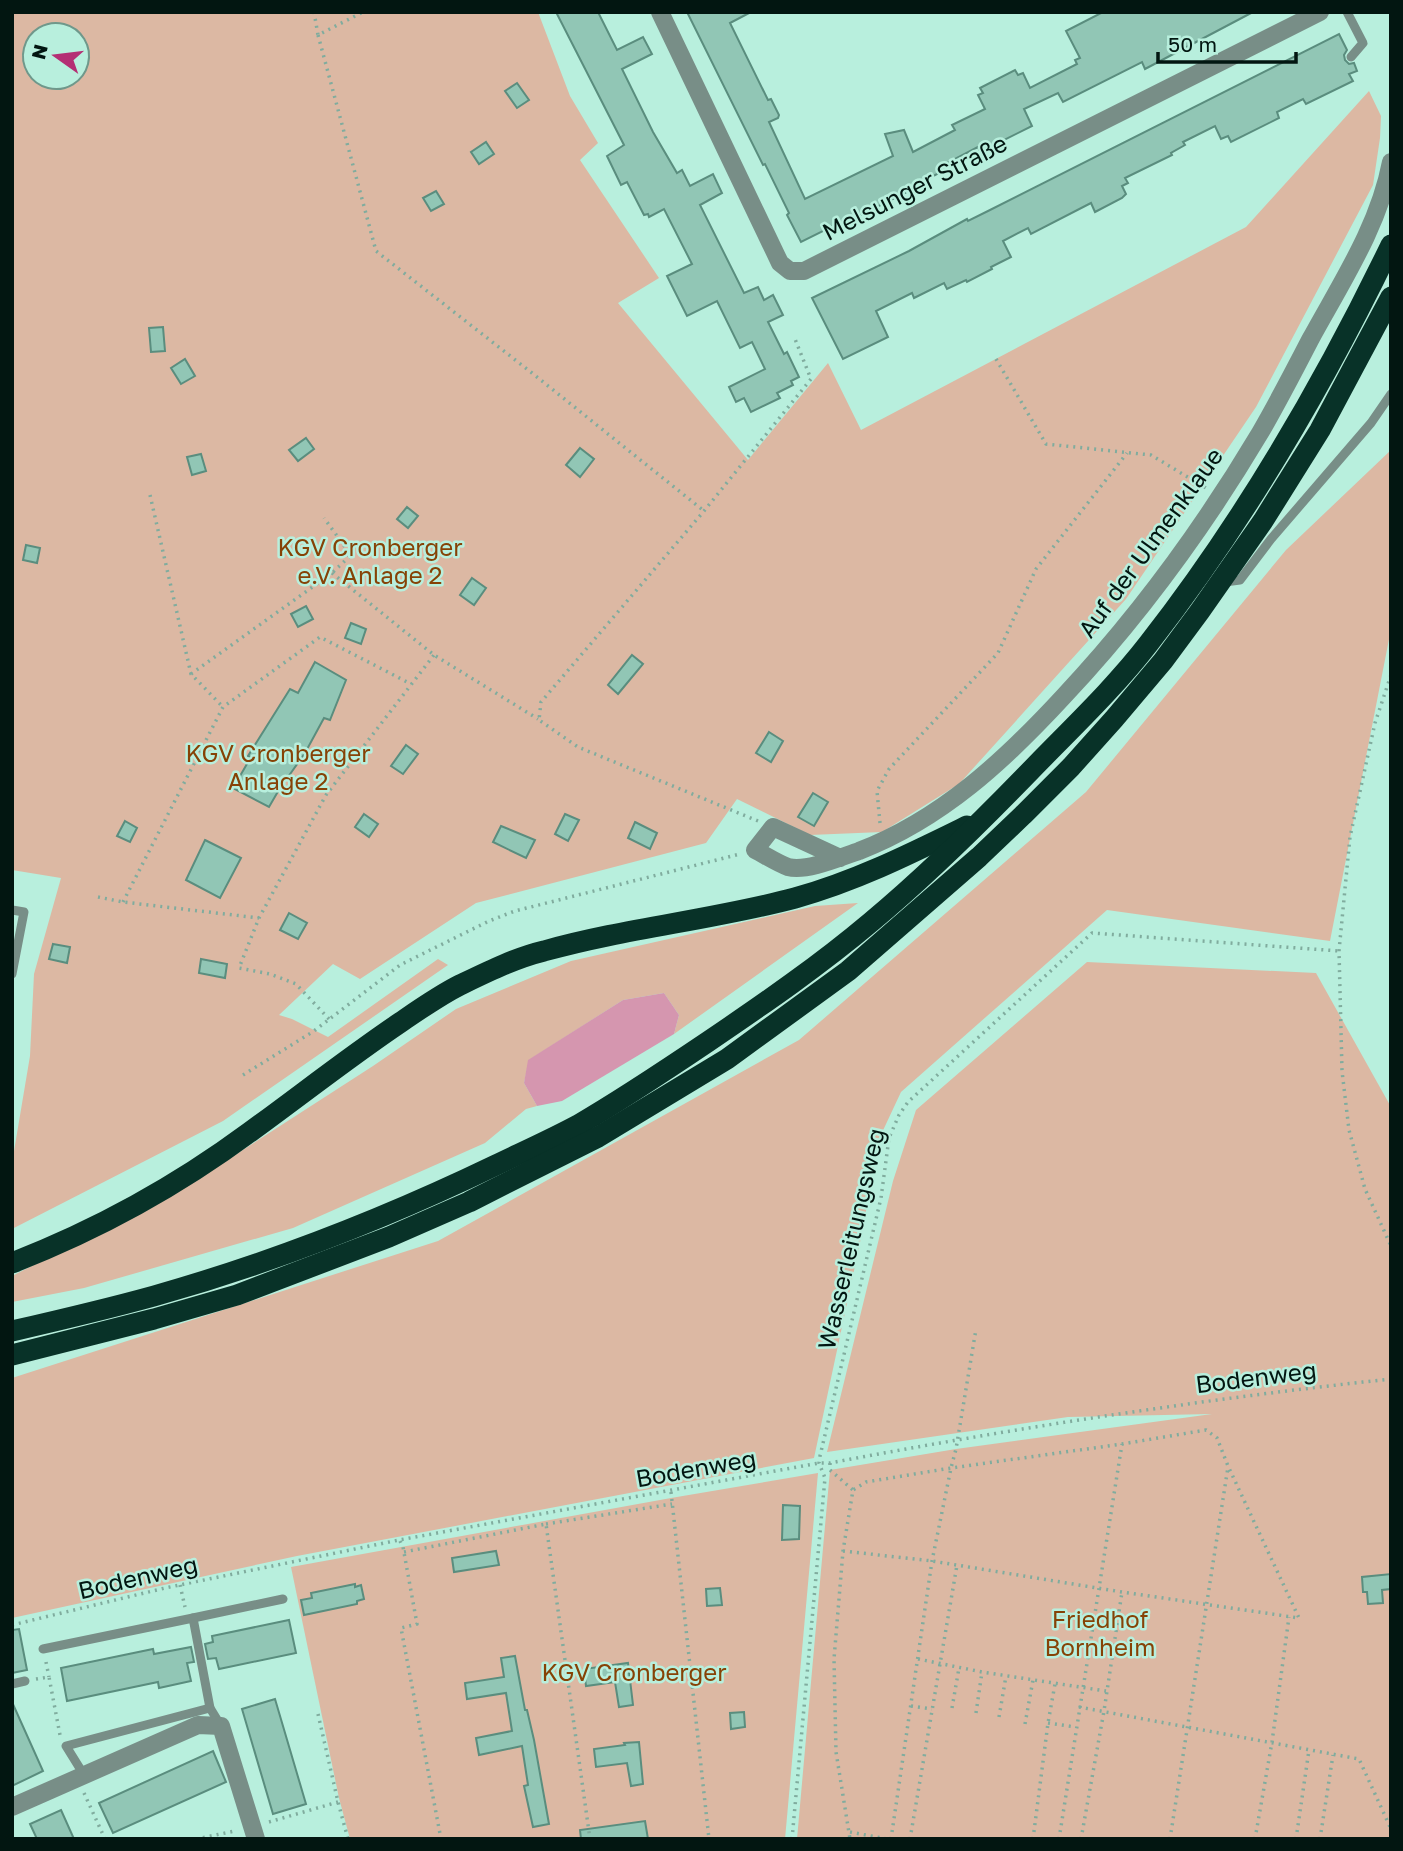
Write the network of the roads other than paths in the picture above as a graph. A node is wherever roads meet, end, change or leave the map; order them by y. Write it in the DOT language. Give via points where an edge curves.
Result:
graph roads {
  1 [pos="660,12"];
  2 [pos="1320,12"];
  3 [pos="1347,12"];
  4 [pos="1351,57"];
  5 [pos="1391,162"];
  6 [pos="1391,245"];
  7 [pos="1391,297"];
  8 [pos="1391,394"];
  9 [pos="1220,583"];
  10 [pos="987,815"];
  11 [pos="840,858"];
  12 [pos="12,910"];
  13 [pos="12,974"];
  14 [pos="12,1263"];
  15 [pos="12,1331"];
  16 [pos="12,1355"];
  17 [pos="282,1599"];
  18 [pos="193,1618"];
  19 [pos="43,1649"];
  20 [pos="25,1681"];
  21 [pos="12,1684"];
  22 [pos="210,1708"];
  23 [pos="221,1726"];
  24 [pos="81,1777"];
  25 [pos="12,1807"];
  26 [pos="256,1839"];
  1 -- 2 [label="street, Melsunger Straße" via="780,263 790,271 804,271"];
  3 -- 4 [label="lane" via="1363,43"];
  5 -- 11 [label="street, Auf der Ulmenklaue" via="1380,202 1357,253 1260,432 1141,607 1093,665 996,766 930,816 892,838"];
  6 -- 10 [label="highway" via="1291,435 1232,528 1139,656"];
  7 -- 9 [label="highway" via="1320,430"];
  8 -- 9 [label="lane" via="1240,580"];
  9 -- 16 [label="highway" via="1114,719 1023,815 848,971 727,1059 598,1137 389,1237 237,1295"];
  10 -- 14 [label="highway" via="842,884 541,951 477,977 368,1044 183,1178 114,1217"];
  10 -- 15 [label="highway" via="832,954 662,1073 576,1126 454,1185 306,1246 155,1296"];
  11 -- 11 [label="street, Auf der Ulmenklaue" via="803,868 788,867 755,850 773,827"];
  12 -- 13 [label="lane" via="24,912"];
  17 -- 18 [label="lane"];
  18 -- 19 [label="lane"];
  18 -- 22 [label="lane"];
  20 -- 21 [label="lane"];
  22 -- 23 [label="lane"];
  22 -- 24 [label="lane" via="66,1746"];
  23 -- 24 [label="street" via="198,1725"];
  23 -- 26 [label="street"];
  24 -- 25 [label="street"];
}
